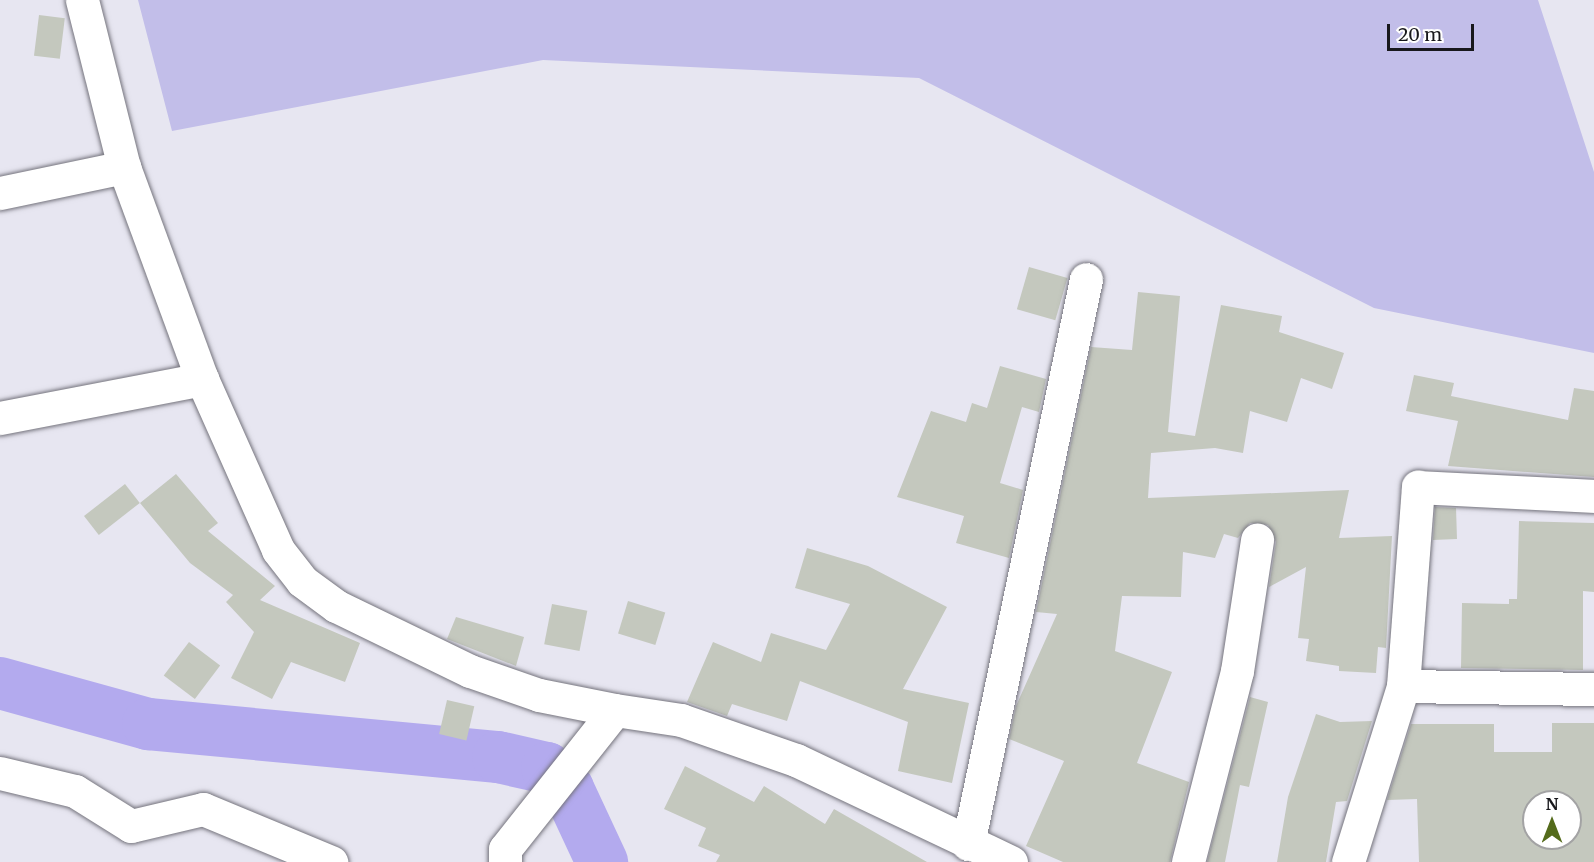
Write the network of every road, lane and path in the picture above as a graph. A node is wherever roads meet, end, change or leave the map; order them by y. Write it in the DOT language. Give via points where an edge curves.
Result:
graph roads {
  1 [pos="82,0"];
  2 [pos="124,167"];
  3 [pos="0,193"];
  4 [pos="1086,279"];
  5 [pos="202,379"];
  6 [pos="0,418"];
  7 [pos="1594,496"];
  8 [pos="1257,540"];
  9 [pos="1402,686"];
  10 [pos="1594,689"];
  11 [pos="615,710"];
  12 [pos="0,772"];
  13 [pos="968,844"];
  14 [pos="505,856"];
  15 [pos="331,862"];
  16 [pos="1011,862"];
  17 [pos="1188,862"];
  18 [pos="1348,862"];
  1 -- 2 [label="street"];
  2 -- 3 [label="street"];
  2 -- 5 [label="street"];
  4 -- 13 [label="street"];
  5 -- 6 [label="street"];
  5 -- 11 [label="street" via="278,550 302,581 336,606 470,671 539,695"];
  7 -- 9 [label="street" via="1418,488"];
  8 -- 17 [label="street" via="1231,700"];
  9 -- 10 [label="street"];
  9 -- 18 [label="street"];
  11 -- 13 [label="street" via="681,720 796,760"];
  11 -- 14 [label="street"];
  12 -- 15 [label="street" via="75,791 131,826 203,809"];
  13 -- 16 [label="street"];
}
